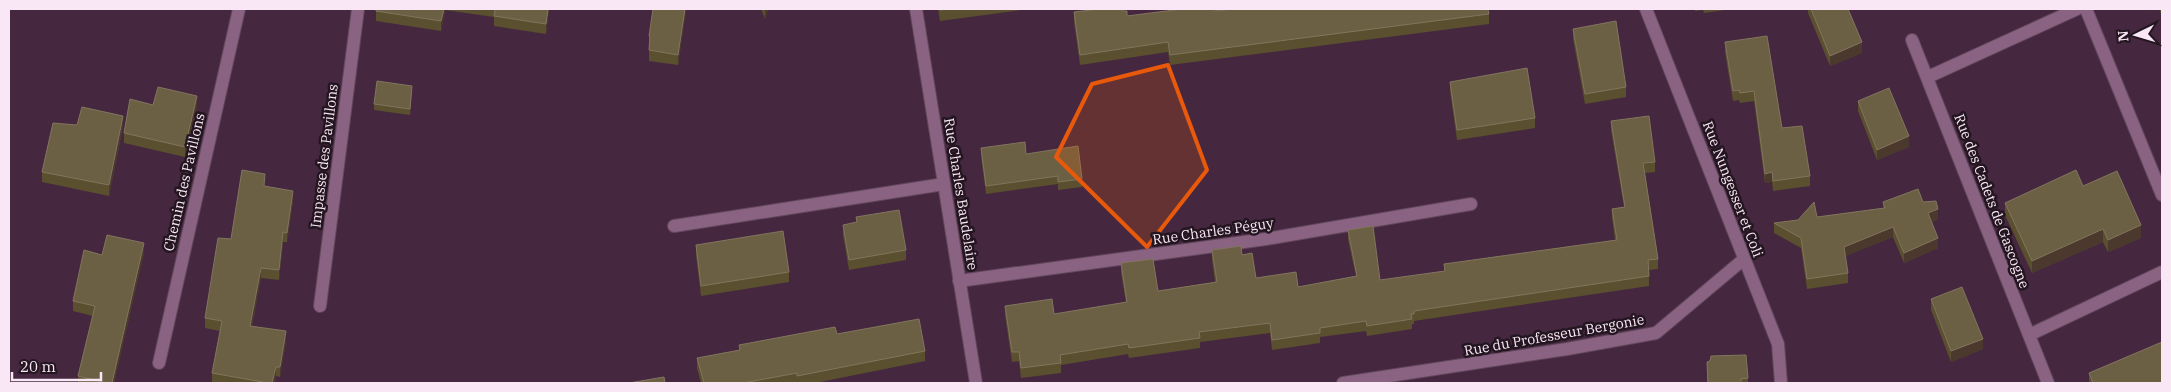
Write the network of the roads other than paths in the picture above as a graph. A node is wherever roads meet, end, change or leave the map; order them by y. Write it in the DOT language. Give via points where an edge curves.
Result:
graph roads {
  1 [pos="239,9"];
  2 [pos="358,9"];
  3 [pos="916,9"];
  4 [pos="1646,9"];
  5 [pos="2077,9"];
  6 [pos="2086,9"];
  7 [pos="1912,40"];
  8 [pos="1928,77"];
  9 [pos="944,184"];
  10 [pos="2162,195"];
  11 [pos="1470,204"];
  12 [pos="674,226"];
  13 [pos="1744,259"];
  14 [pos="2162,272"];
  15 [pos="959,281"];
  16 [pos="320,306"];
  17 [pos="2029,335"];
  18 [pos="159,363"];
  19 [pos="976,383"];
  20 [pos="1343,383"];
  21 [pos="1781,383"];
  22 [pos="2048,383"];
  1 -- 18 [label="street, Chemin des Pavillons"];
  2 -- 16 [label="street, Impasse des Pavillons"];
  3 -- 9 [label="street, Rue Charles Baudelaire"];
  4 -- 13 [label="street, Rue Nungesser et Coli"];
  5 -- 8 [label="street"];
  6 -- 10 [label="street"];
  7 -- 8 [label="street, Rue des Cadets de Gascogne"];
  8 -- 17 [label="street, Rue des Cadets de Gascogne"];
  9 -- 12 [label="street"];
  9 -- 15 [label="street, Rue Charles Baudelaire"];
  11 -- 15 [label="street, Rue Charles Péguy" via="1266,239"];
  13 -- 20 [label="street, Rue du Professeur Bergonie" via="1656,333"];
  13 -- 21 [label="street, Rue Nungesser et Coli" via="1778,344"];
  14 -- 17 [label="street"];
  15 -- 19 [label="street, Rue Charles Baudelaire"];
  17 -- 22 [label="street, Rue des Cadets de Gascogne"];
}
